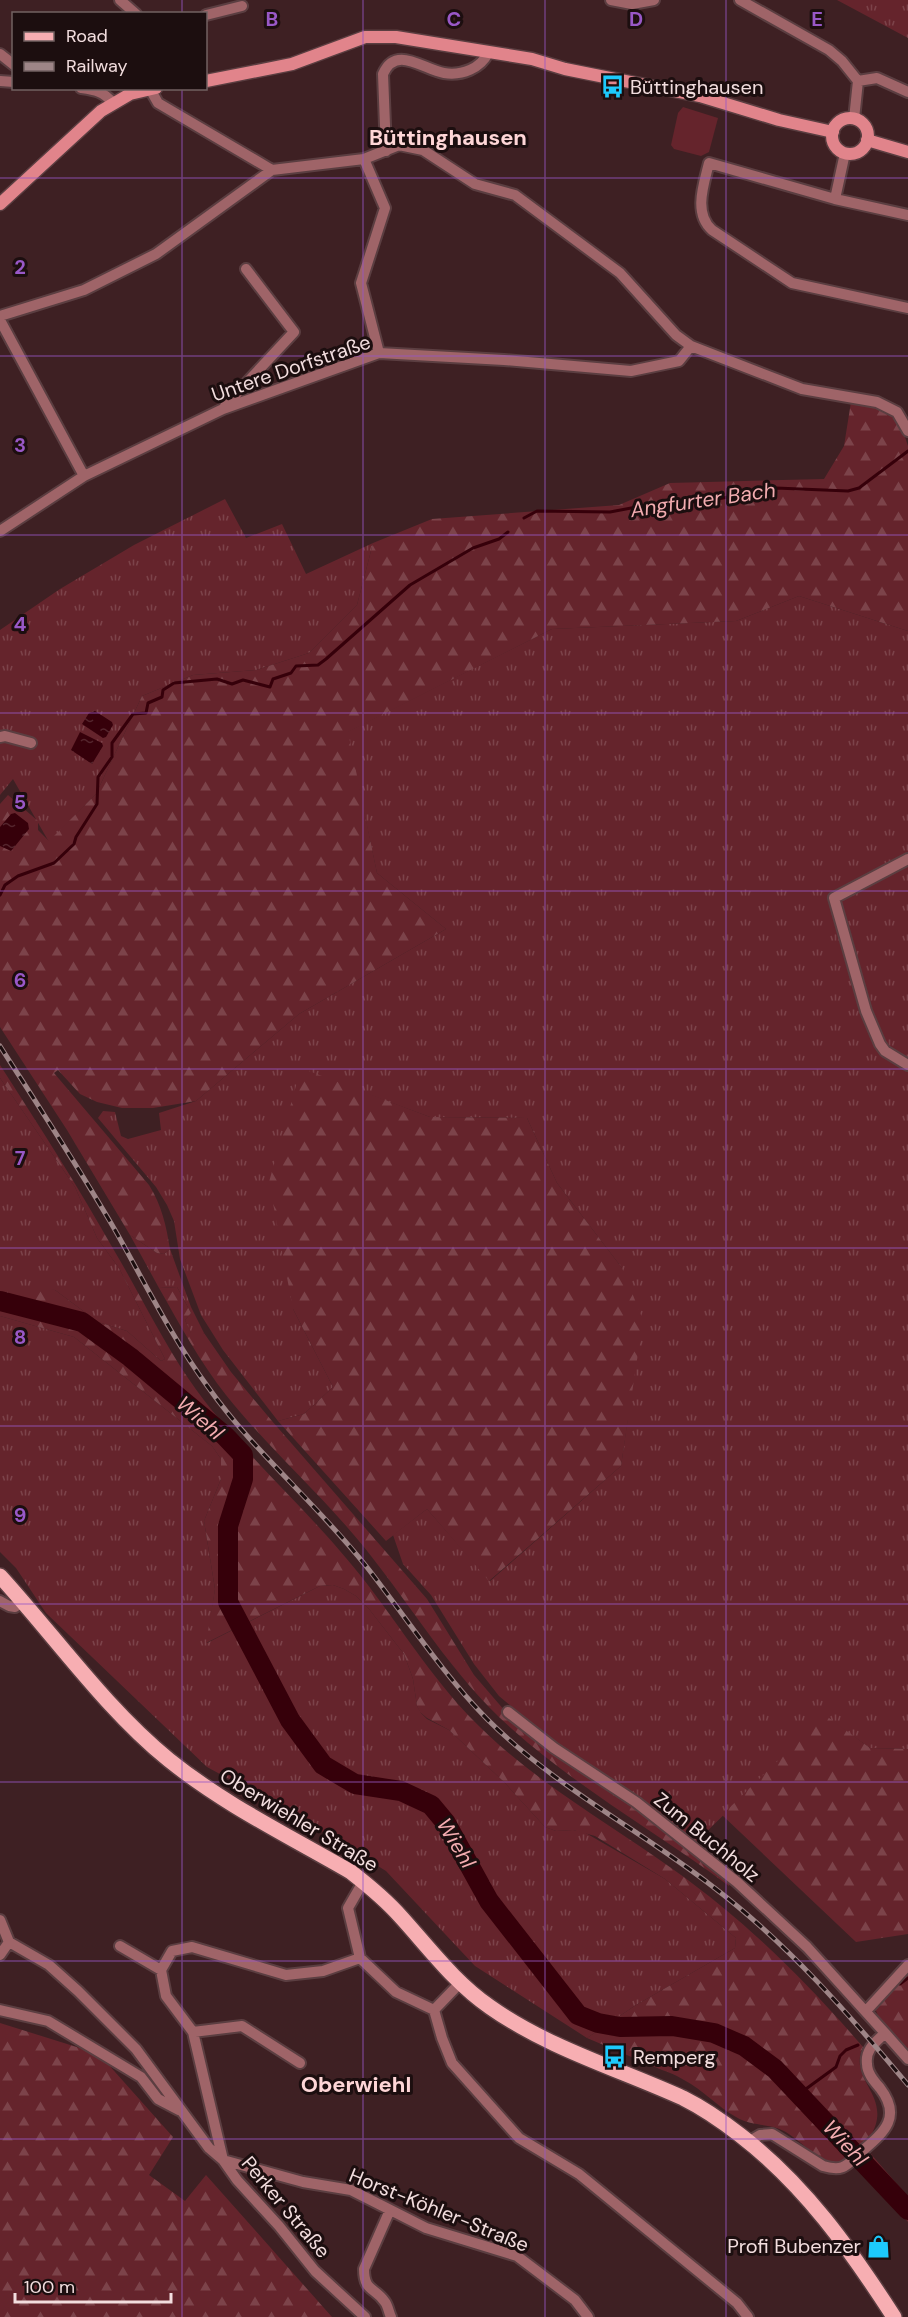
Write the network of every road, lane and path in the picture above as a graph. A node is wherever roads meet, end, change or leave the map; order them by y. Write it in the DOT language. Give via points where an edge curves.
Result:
graph roads {
  1 [pos="120,0"];
  2 [pos="611,0"];
  3 [pos="654,0"];
  4 [pos="740,0"];
  5 [pos="242,6"];
  6 [pos="134,12"];
  7 [pos="207,15"];
  8 [pos="488,53"];
  9 [pos="0,54"];
  10 [pos="12,63"];
  11 [pos="207,81"];
  12 [pos="858,81"];
  13 [pos="97,90"];
  14 [pos="148,90"];
  15 [pos="153,90"];
  16 [pos="908,92"];
  17 [pos="113,103"];
  18 [pos="854,119"];
  19 [pos="833,132"];
  20 [pos="867,140"];
  21 [pos="386,151"];
  22 [pos="908,152"];
  23 [pos="845,153"];
  24 [pos="364,159"];
  25 [pos="272,170"];
  26 [pos="836,199"];
  27 [pos="0,204"];
  28 [pos="908,215"];
  29 [pos="246,269"];
  30 [pos="908,308"];
  31 [pos="0,315"];
  32 [pos="0,320"];
  33 [pos="691,346"];
  34 [pos="380,354"];
  35 [pos="223,409"];
  36 [pos="908,431"];
  37 [pos="84,476"];
  38 [pos="0,531"];
  39 [pos="0,737"];
  40 [pos="31,743"];
  41 [pos="908,859"];
  42 [pos="908,1065"];
  43 [pos="0,1576"];
  44 [pos="0,1601"];
  45 [pos="22,1602"];
  46 [pos="507,1712"];
  47 [pos="363,1882"];
  48 [pos="0,1920"];
  49 [pos="9,1942"];
  50 [pos="120,1946"];
  51 [pos="0,1955"];
  52 [pos="360,1958"];
  53 [pos="908,1965"];
  54 [pos="161,1970"];
  55 [pos="460,1983"];
  56 [pos="0,2010"];
  57 [pos="434,2010"];
  58 [pos="866,2011"];
  59 [pos="193,2032"];
  60 [pos="885,2033"];
  61 [pos="908,2059"];
  62 [pos="300,2062"];
  63 [pos="182,2111"];
  64 [pos="748,2142"];
  65 [pos="223,2160"];
  66 [pos="390,2210"];
  67 [pos="365,2317"];
  68 [pos="391,2317"];
  69 [pos="588,2317"];
  70 [pos="748,2317"];
  71 [pos="894,2317"];
  1 -- 6 [label="street"];
  2 -- 3 [label="street" via="632,4"];
  4 -- 12 [label="street" via="829,50"];
  5 -- 7 [label="street"];
  8 -- 11 [label="main road" via="396,37 365,37 292,64"];
  8 -- 19 [label="main road" via="700,96"];
  8 -- 21 [label="street" via="484,61 466,71 445,74 406,59 386,66"];
  9 -- 10 [label="street"];
  12 -- 16 [label="street" via="877,78"];
  12 -- 18 [label="street"];
  13 -- 17 [label="street"];
  14 -- 17 [label="main road"];
  15 -- 25 [label="street" via="158,103"];
  17 -- 27 [label="main road"];
  18 -- 19 [label="main road" via="839,122"];
  18 -- 20 [label="main road" via="865,127"];
  19 -- 23 [label="main road" via="834,143"];
  20 -- 22 [label="main road"];
  20 -- 23 [label="main road" via="859,151"];
  21 -- 24 [label="street"];
  21 -- 33 [label="street" via="399,145 423,150 476,184 515,195 620,273 676,335"];
  23 -- 26 [label="street"];
  24 -- 25 [label="street"];
  24 -- 34 [label="street" via="385,208 360,283"];
  25 -- 31 [label="street" via="156,254 84,290"];
  26 -- 28 [label="street"];
  26 -- 30 [label="street" via="709,163 701,208 704,222 712,230 792,283"];
  29 -- 35 [label="street" via="294,332"];
  32 -- 37 [label="street"];
  33 -- 34 [label="street, Untere Dorfstraße" via="680,361 631,372"];
  33 -- 36 [label="street" via="802,389 877,402 897,412"];
  34 -- 35 [label="street, Untere Dorfstraße"];
  35 -- 37 [label="street, Untere Dorfstraße"];
  37 -- 38 [label="street, Untere Dorfstraße"];
  39 -- 40 [label="street"];
  41 -- 42 [label="street" via="834,898 866,1011 880,1044"];
  43 -- 45 [label="main road, Oberwiehler Straße"];
  44 -- 45 [label="street" via="15,1607"];
  45 -- 47 [label="main road, Oberwiehler Straße" via="111,1703 168,1759 206,1788"];
  46 -- 58 [label="street, Zum Buchholz" via="636,1802 737,1882 807,1947"];
  47 -- 52 [label="street" via="348,1908"];
  47 -- 55 [label="main road, Oberwiehler Straße" via="400,1916"];
  48 -- 49 [label="street"];
  49 -- 51 [label="street"];
  49 -- 63 [label="street" via="49,1965 78,1991 136,2049"];
  50 -- 54 [label="street"];
  52 -- 54 [label="street" via="323,1971 286,1975 192,1947 172,1951"];
  52 -- 57 [label="street" via="396,1992"];
  53 -- 58 [label="street"];
  54 -- 59 [label="street, Perker Straße" via="166,1996"];
  55 -- 57 [label="street"];
  55 -- 64 [label="main road, Oberwiehler Straße" via="529,2031 682,2098 718,2118"];
  56 -- 63 [label="street" via="58,2026 141,2077 158,2099"];
  57 -- 70 [label="street" via="452,2062 519,2138 615,2201"];
  58 -- 60 [label="street, Zum Buchholz"];
  59 -- 62 [label="street" via="242,2026"];
  59 -- 65 [label="street, Perker Straße"];
  60 -- 61 [label="street, Zum Buchholz"];
  60 -- 64 [label="street" via="869,2050 867,2064 872,2079 890,2104 890,2118 882,2133 850,2162 842,2168 824,2166 772,2134"];
  63 -- 65 [label="street" via="209,2148"];
  64 -- 71 [label="main road, Oberwiehler Straße" via="813,2203"];
  65 -- 66 [label="street, Horst-Köhler-Straße" via="303,2182 351,2190"];
  65 -- 67 [label="street, Perker Straße" via="315,2271"];
  66 -- 68 [label="street" via="364,2269 364,2280 385,2302"];
  66 -- 69 [label="street, Horst-Köhler-Straße" via="426,2228 516,2256 575,2300"];
}
